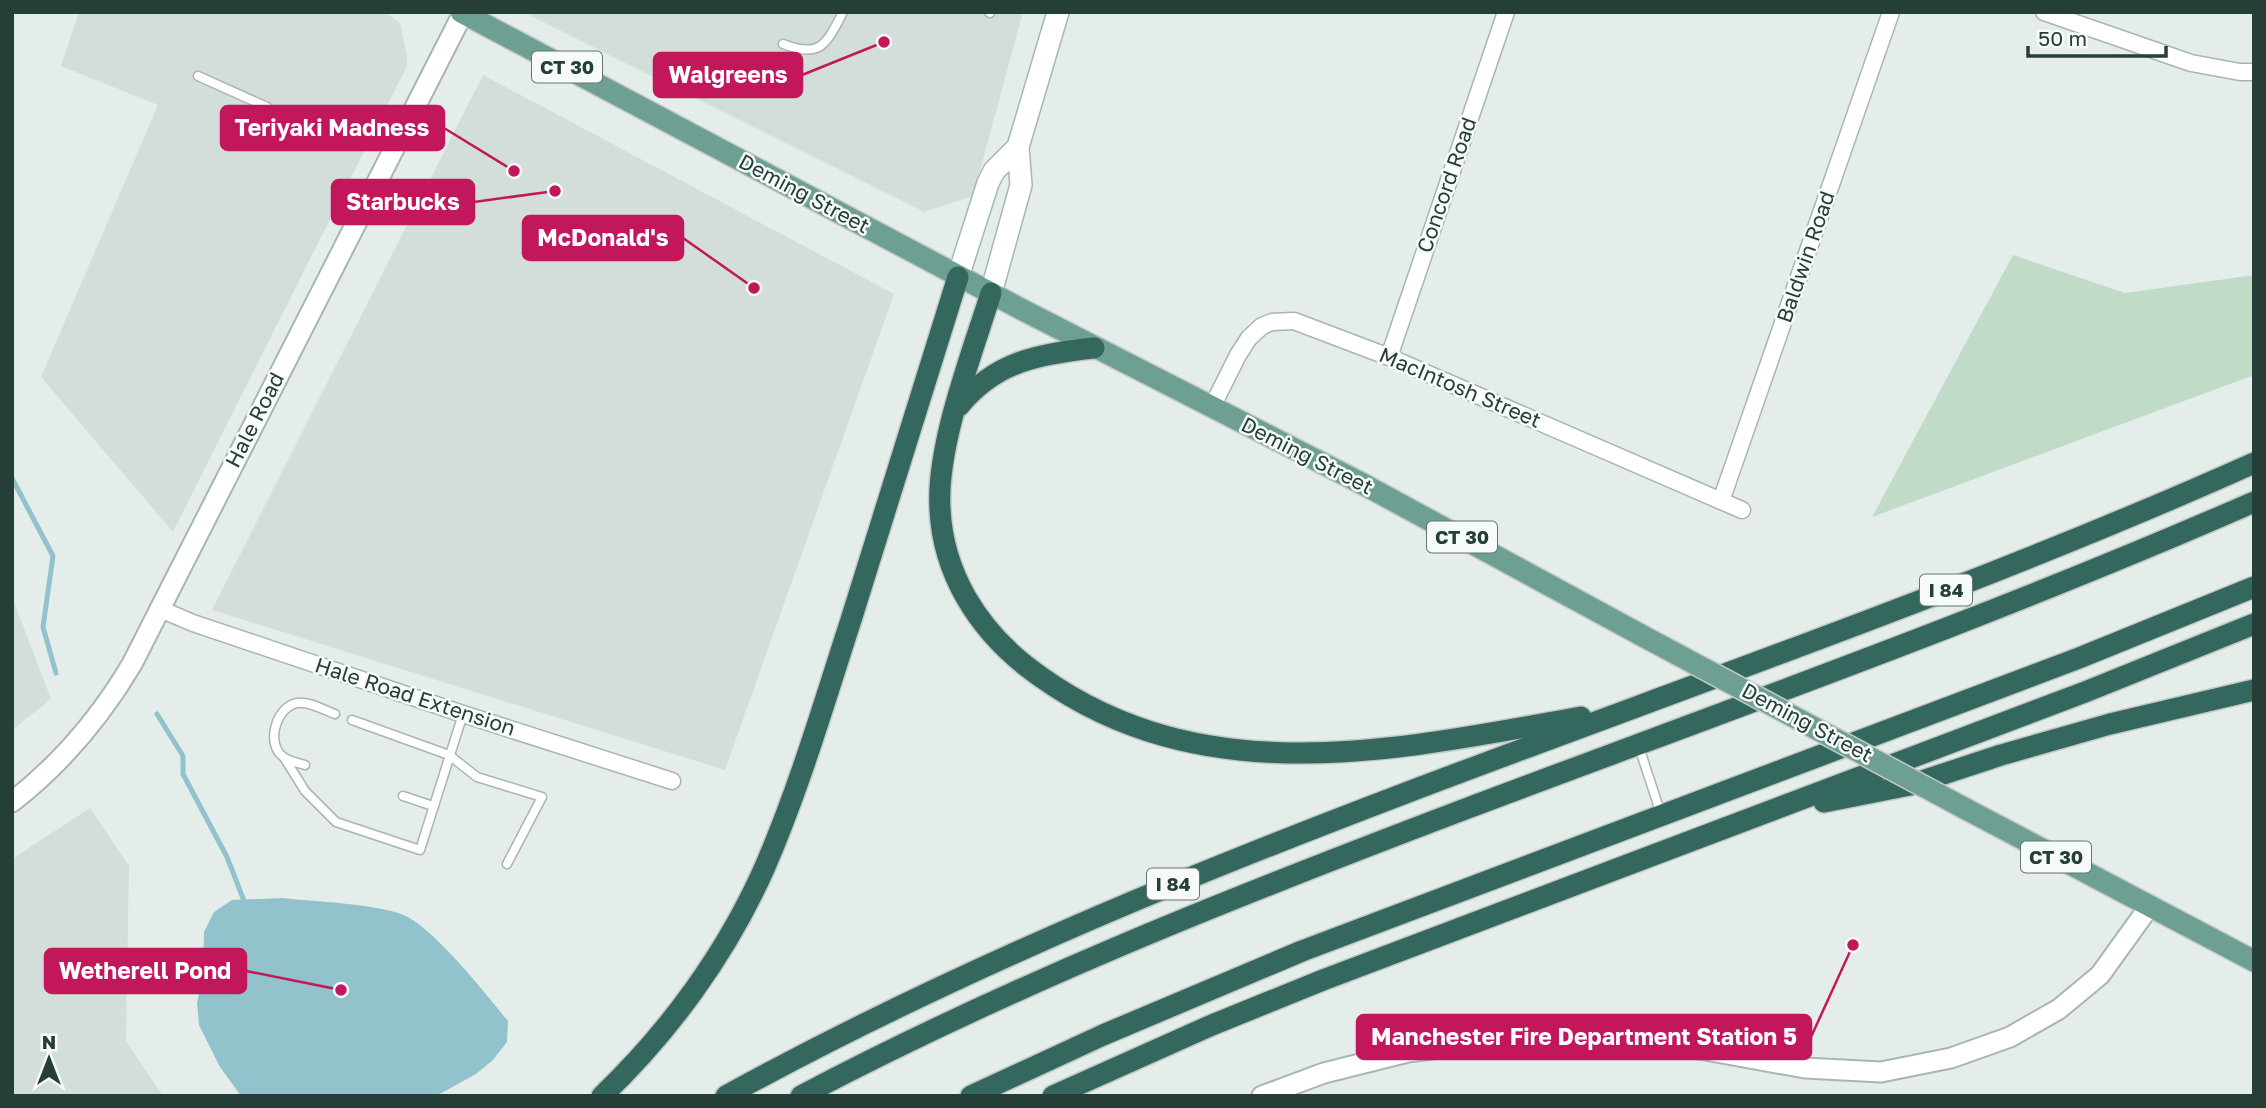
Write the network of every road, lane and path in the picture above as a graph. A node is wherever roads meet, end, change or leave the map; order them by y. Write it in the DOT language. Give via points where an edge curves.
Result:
graph roads {
  1 [pos="843,12"];
  2 [pos="1058,12"];
  3 [pos="1506,12"];
  4 [pos="1891,12"];
  5 [pos="2044,12"];
  6 [pos="462,13"];
  7 [pos="783,44"];
  8 [pos="2254,72"];
  9 [pos="198,76"];
  10 [pos="267,107"];
  11 [pos="292,116"];
  12 [pos="322,130"];
  13 [pos="1018,147"];
  14 [pos="958,276"];
  15 [pos="991,293"];
  16 [pos="1094,348"];
  17 [pos="1389,357"];
  18 [pos="1212,407"];
  19 [pos="955,411"];
  20 [pos="2254,463"];
  21 [pos="1721,501"];
  22 [pos="2254,502"];
  23 [pos="1742,510"];
  24 [pos="2254,587"];
  25 [pos="160,609"];
  26 [pos="2254,624"];
  27 [pos="2254,690"];
  28 [pos="1635,707"];
  29 [pos="335,713"];
  30 [pos="463,714"];
  31 [pos="352,720"];
  32 [pos="1638,744"];
  33 [pos="449,755"];
  34 [pos="285,759"];
  35 [pos="305,765"];
  36 [pos="672,781"];
  37 [pos="402,796"];
  38 [pos="12,802"];
  39 [pos="433,806"];
  40 [pos="1764,814"];
  41 [pos="1661,815"];
  42 [pos="508,864"];
  43 [pos="2149,907"];
  44 [pos="2254,961"];
  45 [pos="602,1096"];
  46 [pos="726,1096"];
  47 [pos="801,1096"];
  48 [pos="971,1096"];
  49 [pos="1053,1096"];
  50 [pos="1262,1096"];
  1 -- 7 [label="lane" via="820,48 807,51"];
  2 -- 13 [label="main road"];
  3 -- 17 [label="street, Concord Road"];
  4 -- 21 [label="street, Baldwin Road"];
  5 -- 8 [label="street" via="2191,62"];
  6 -- 14 [label="main road, Deming Street / CT 30"];
  6 -- 25 [label="street, Hale Road"];
  9 -- 10 [label="lane"];
  11 -- 12 [label="lane"];
  13 -- 14 [label="main road" via="993,171"];
  13 -- 15 [label="main road" via="1021,185"];
  14 -- 15 [label="main road, Deming Street / CT 30"];
  14 -- 45 [label="highway" via="826,694 763,871 696,987 648,1049"];
  15 -- 16 [label="main road, Deming Street / CT 30"];
  15 -- 19 [label="highway"];
  16 -- 18 [label="main road, Deming Street / CT 30"];
  16 -- 19 [label="highway" via="1009,365 982,383"];
  17 -- 18 [label="street, MacIntosh Street" via="1303,323 1272,322 1262,326 1238,355"];
  17 -- 21 [label="street, MacIntosh Street"];
  18 -- 43 [label="main road, Deming Street / CT 30, bridge"];
  19 -- 28 [label="highway" via="939,507 961,590 985,626 1018,660 1111,716 1213,747 1330,753 1428,745"];
  20 -- 28 [label="highway, I 84" via="2002,568"];
  21 -- 23 [label="street, MacIntosh Street"];
  22 -- 32 [label="highway" via="2030,595"];
  24 -- 41 [label="highway"];
  25 -- 30 [label="street, Hale Road Extension"];
  25 -- 38 [label="street, Hale Road" via="132,664 94,722 56,765"];
  26 -- 40 [label="highway"];
  27 -- 40 [label="highway" via="2098,728 1910,785"];
  28 -- 46 [label="highway, I 84" via="1142,897 900,1007"];
  29 -- 34 [label="lane" via="307,704 290,707 274,732 277,752"];
  30 -- 33 [label="lane"];
  30 -- 36 [label="street, Hale Road Extension"];
  31 -- 33 [label="lane"];
  32 -- 41 [label="lane"];
  32 -- 47 [label="highway" via="1160,928 959,1018"];
  33 -- 39 [label="lane"];
  33 -- 42 [label="lane" via="477,777 542,797"];
  34 -- 35 [label="lane"];
  34 -- 39 [label="lane" via="305,791 336,822 420,850"];
  37 -- 39 [label="lane"];
  40 -- 49 [label="highway" via="1323,980"];
  41 -- 48 [label="highway" via="1207,990"];
  43 -- 44 [label="main road, CT 30"];
  43 -- 50 [label="street" via="2100,975 2059,1009 2010,1037 1951,1058 1881,1072 1804,1068 1700,1049 1591,1038 1487,1042 1408,1052 1324,1073"];
}
